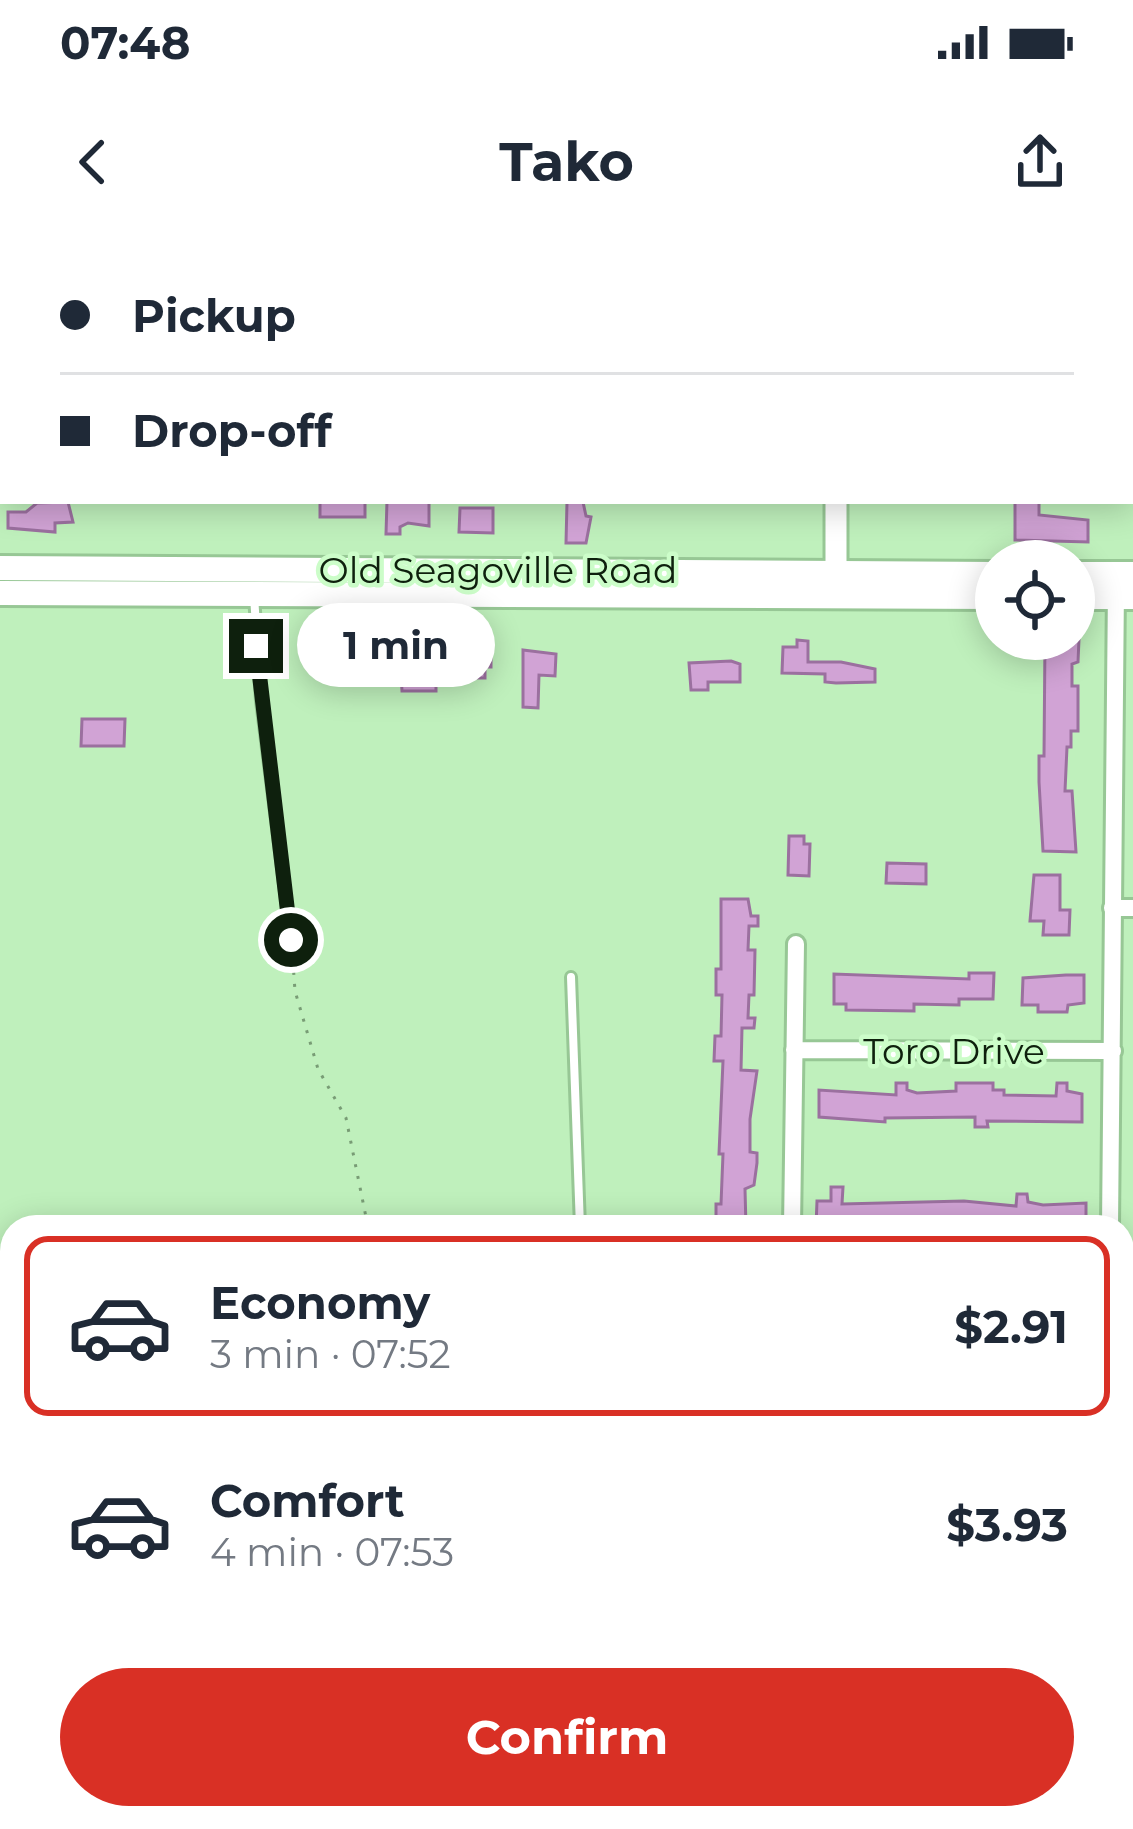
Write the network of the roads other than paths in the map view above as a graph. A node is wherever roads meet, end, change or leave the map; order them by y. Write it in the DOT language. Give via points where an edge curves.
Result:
graph roads {
  1 [pos="836,504"];
  2 [pos="0,568"];
  3 [pos="975,575"];
  4 [pos="1095,579"];
  5 [pos="81,581"];
  6 [pos="254,582"];
  7 [pos="836,583"];
  8 [pos="1125,585"];
  9 [pos="1095,592"];
  10 [pos="0,593"];
  11 [pos="975,595"];
  12 [pos="1112,908"];
  13 [pos="1133,908"];
  14 [pos="291,940"];
  15 [pos="796,944"];
  16 [pos="571,977"];
  17 [pos="794,1050"];
  18 [pos="1113,1051"];
  19 [pos="580,1215"];
  20 [pos="792,1215"];
  21 [pos="1110,1215"];
  1 -- 7 [label="street"];
  2 -- 5 [label="main road, Old Seagoville Road"];
  3 -- 7 [label="main road, Old Seagoville Road"];
  4 -- 8 [label="main road"];
  5 -- 6 [label="main road, Old Seagoville Road"];
  5 -- 10 [label="main road, Old Seagoville Road"];
  6 -- 7 [label="main road, Old Seagoville Road"];
  6 -- 14 [label="lane"];
  7 -- 11 [label="main road, Old Seagoville Road"];
  8 -- 9 [label="main road"];
  8 -- 12 [label="street"];
  12 -- 13 [label="street"];
  12 -- 18 [label="street"];
  15 -- 17 [label="street"];
  16 -- 19 [label="lane"];
  17 -- 18 [label="street, Toro Drive"];
  17 -- 20 [label="street"];
  18 -- 21 [label="street"];
}
